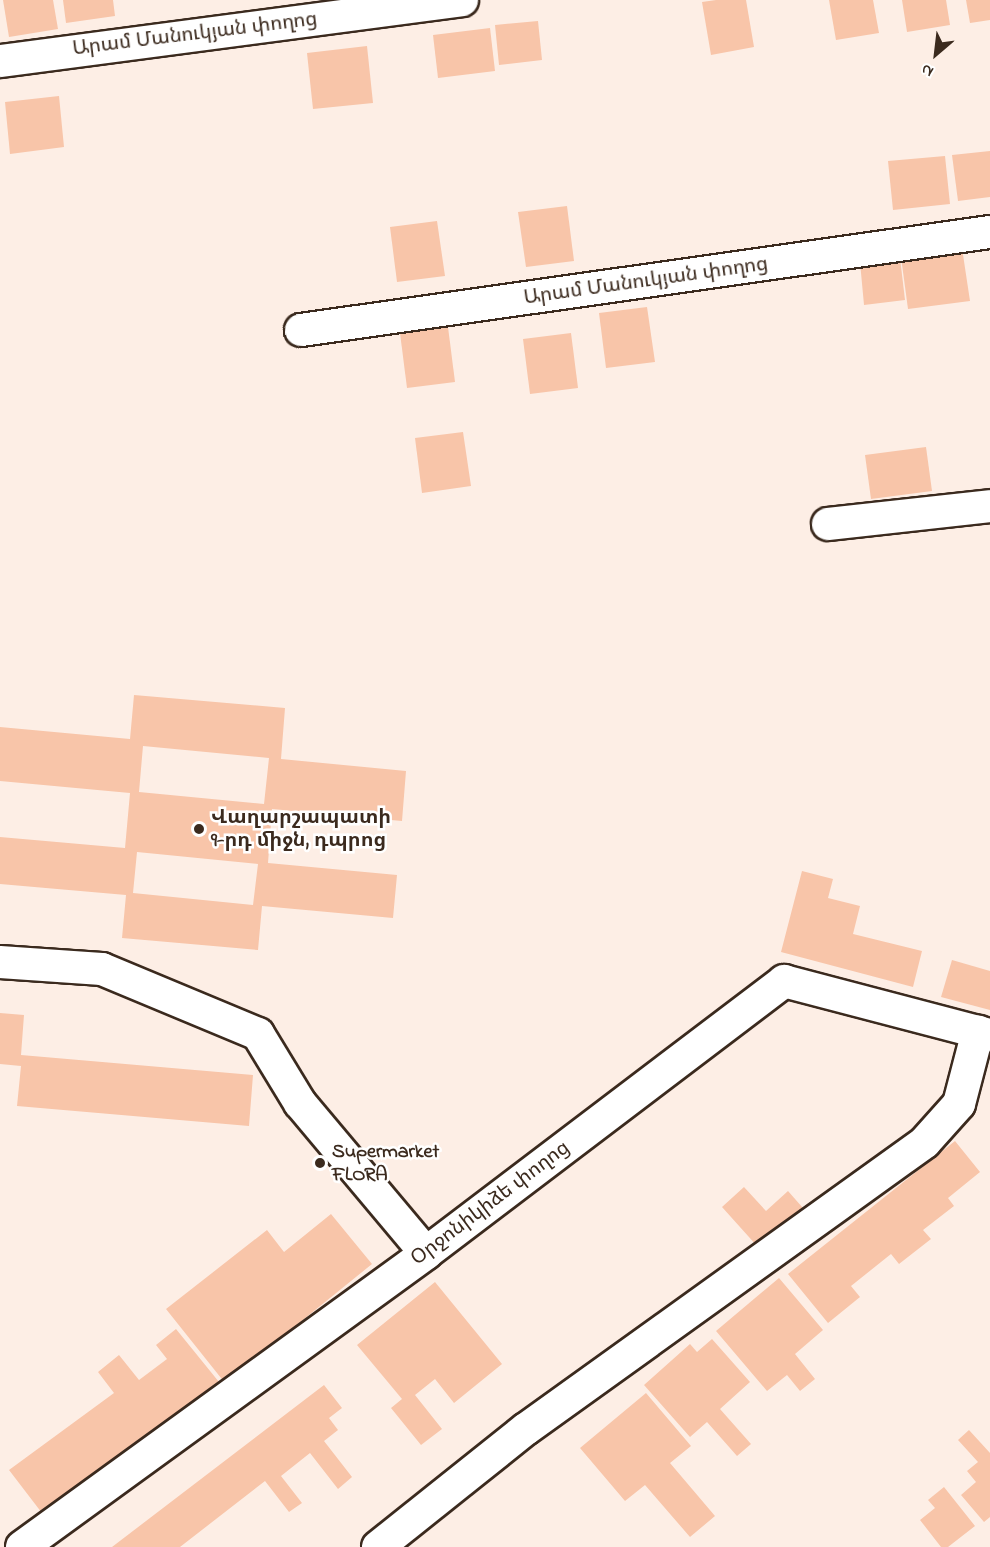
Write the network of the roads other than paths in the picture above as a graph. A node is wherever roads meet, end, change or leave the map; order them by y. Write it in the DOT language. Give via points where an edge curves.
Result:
graph roads {
  1 [pos="462,0"];
  2 [pos="290,11"];
  3 [pos="0,61"];
  4 [pos="990,232"];
  5 [pos="301,330"];
  6 [pos="990,506"];
  7 [pos="828,524"];
  8 [pos="0,962"];
  9 [pos="984,1033"];
  10 [pos="426,1253"];
  11 [pos="22,1547"];
  12 [pos="378,1547"];
  1 -- 2 [label="street, Արամ Մանուկյան փողոց"];
  2 -- 3 [label="street, Արամ Մանուկյան փողոց"];
  4 -- 5 [label="street, Արամ Մանուկյան փողոց"];
  6 -- 7 [label="street"];
  8 -- 10 [label="street" via="102,969 258,1034 300,1103"];
  9 -- 10 [label="street, Օրջոնիկիձե փողոց" via="784,981"];
  9 -- 12 [label="street" via="959,1104 925,1142 526,1429"];
  10 -- 11 [label="street, Օրջոնիկիձե փողոց"];
}
